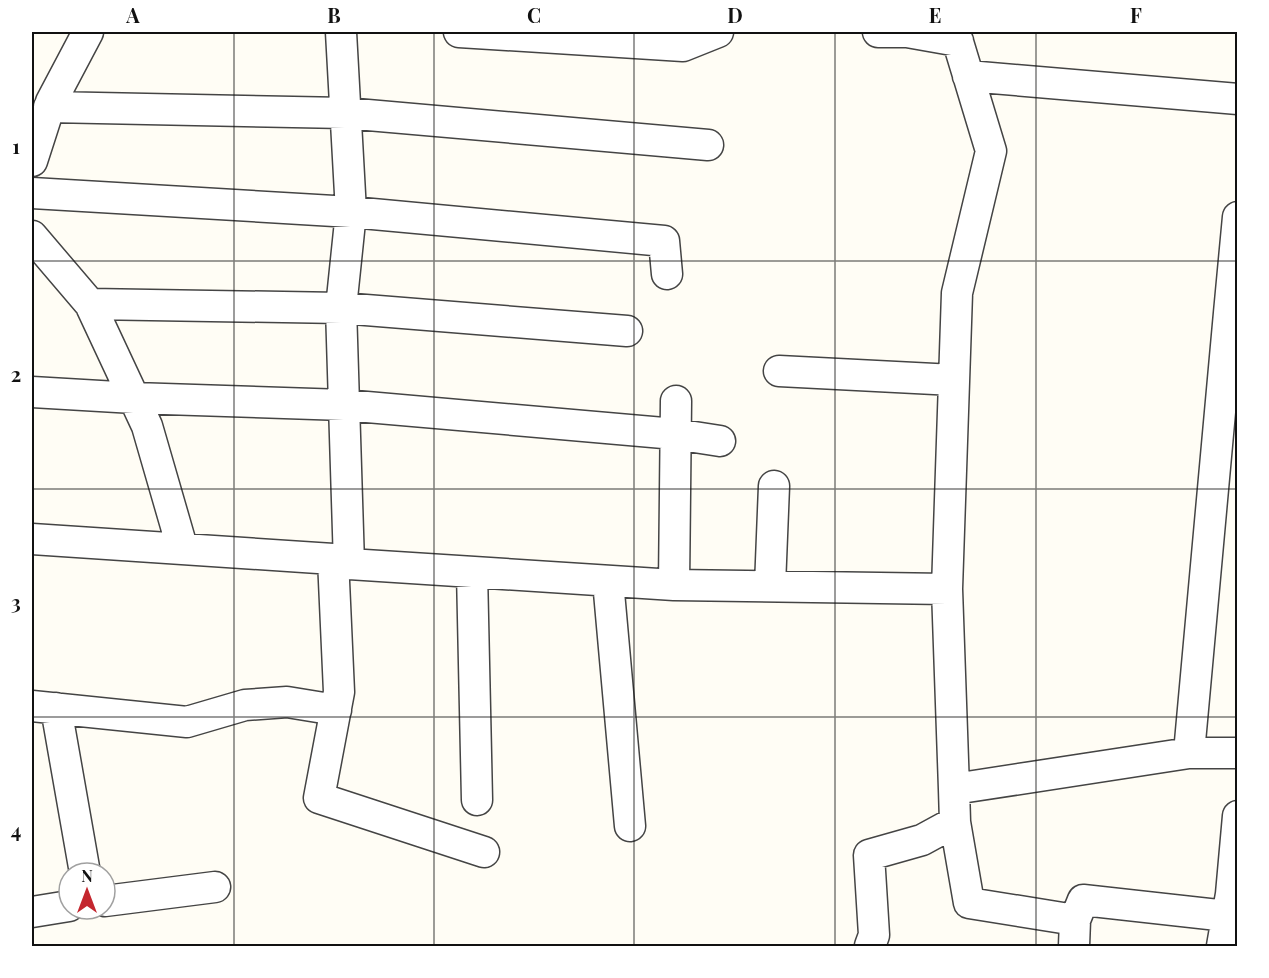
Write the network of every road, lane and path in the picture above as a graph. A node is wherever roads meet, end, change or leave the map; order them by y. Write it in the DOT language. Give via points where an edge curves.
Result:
graph roads {
  1 [pos="88,32"];
  2 [pos="341,32"];
  3 [pos="459,32"];
  4 [pos="718,32"];
  5 [pos="878,32"];
  6 [pos="957,36"];
  7 [pos="968,76"];
  8 [pos="1238,99"];
  9 [pos="49,108"];
  10 [pos="345,113"];
  11 [pos="708,145"];
  12 [pos="32,161"];
  13 [pos="32,193"];
  14 [pos="351,212"];
  15 [pos="1238,217"];
  16 [pos="32,236"];
  17 [pos="667,274"];
  18 [pos="90,304"];
  19 [pos="341,308"];
  20 [pos="1233,313"];
  21 [pos="627,331"];
  22 [pos="779,371"];
  23 [pos="954,380"];
  24 [pos="32,392"];
  25 [pos="134,398"];
  26 [pos="676,401"];
  27 [pos="344,405"];
  28 [pos="675,434"];
  29 [pos="1228,435"];
  30 [pos="720,441"];
  31 [pos="774,486"];
  32 [pos="32,539"];
  33 [pos="182,548"];
  34 [pos="341,562"];
  35 [pos="472,572"];
  36 [pos="608,580"];
  37 [pos="674,585"];
  38 [pos="770,586"];
  39 [pos="947,589"];
  40 [pos="44,707"];
  41 [pos="336,710"];
  42 [pos="1189,753"];
  43 [pos="1238,753"];
  44 [pos="954,789"];
  45 [pos="477,800"];
  46 [pos="1238,816"];
  47 [pos="955,822"];
  48 [pos="630,826"];
  49 [pos="484,852"];
  50 [pos="82,861"];
  51 [pos="215,887"];
  52 [pos="117,899"];
  53 [pos="57,908"];
  54 [pos="32,912"];
  55 [pos="1227,916"];
  56 [pos="1075,933"];
  57 [pos="870,946"];
  58 [pos="1222,946"];
  1 -- 9 [label="street"];
  2 -- 10 [label="street"];
  3 -- 4 [label="street" via="683,46"];
  5 -- 6 [label="street"];
  6 -- 7 [label="street"];
  7 -- 8 [label="street"];
  7 -- 23 [label="street" via="991,151 957,293"];
  9 -- 10 [label="street"];
  9 -- 12 [label="street"];
  10 -- 11 [label="street"];
  10 -- 14 [label="street"];
  13 -- 14 [label="street"];
  14 -- 17 [label="street" via="664,241"];
  14 -- 19 [label="street"];
  15 -- 20 [label="street"];
  16 -- 18 [label="street"];
  18 -- 19 [label="street"];
  18 -- 25 [label="street"];
  19 -- 21 [label="street"];
  19 -- 27 [label="street"];
  20 -- 29 [label="street"];
  22 -- 23 [label="street"];
  23 -- 39 [label="street"];
  24 -- 25 [label="street"];
  25 -- 27 [label="street"];
  25 -- 33 [label="street" via="147,426"];
  26 -- 28 [label="street"];
  27 -- 28 [label="street"];
  27 -- 34 [label="street"];
  28 -- 30 [label="street"];
  28 -- 37 [label="street"];
  29 -- 42 [label="street"];
  31 -- 38 [label="street"];
  32 -- 33 [label="street"];
  33 -- 34 [label="street"];
  34 -- 35 [label="street"];
  34 -- 41 [label="street"];
  35 -- 36 [label="street"];
  35 -- 45 [label="street"];
  36 -- 37 [label="street"];
  36 -- 48 [label="street"];
  37 -- 38 [label="street"];
  38 -- 39 [label="street"];
  39 -- 44 [label="street"];
  40 -- 41 [label="street" via="186,722 245,705 287,702"];
  40 -- 50 [label="street"];
  41 -- 49 [label="street" via="319,798"];
  42 -- 43 [label="street"];
  42 -- 44 [label="street"];
  44 -- 47 [label="street"];
  46 -- 55 [label="street"];
  47 -- 56 [label="street" via="969,903"];
  47 -- 57 [label="street" via="922,840 869,855 874,935"];
  51 -- 52 [label="street"];
  53 -- 54 [label="street"];
  55 -- 56 [label="street" via="1083,900"];
  55 -- 58 [label="street"];
}
